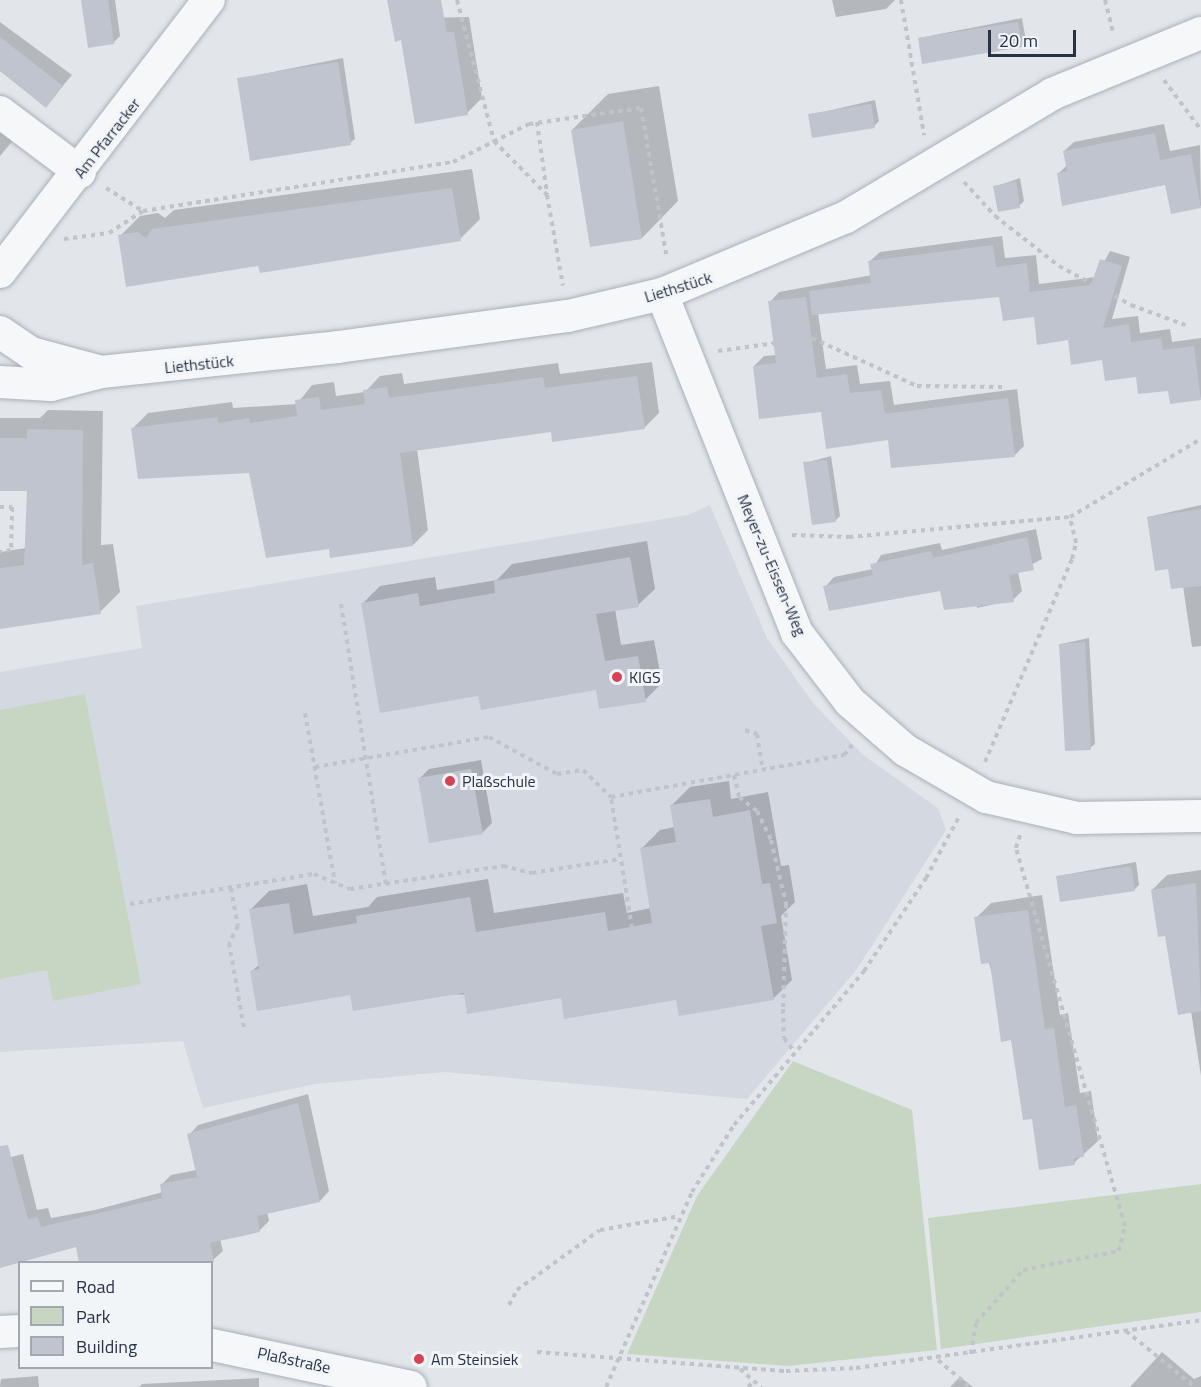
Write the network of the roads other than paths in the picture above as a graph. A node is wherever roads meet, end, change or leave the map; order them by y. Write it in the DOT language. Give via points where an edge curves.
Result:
graph roads {
  1 [pos="209,0"];
  2 [pos="1201,33"];
  3 [pos="0,112"];
  4 [pos="80,172"];
  5 [pos="0,272"];
  6 [pos="662,294"];
  7 [pos="0,332"];
  8 [pos="101,372"];
  9 [pos="0,382"];
  10 [pos="1201,816"];
  11 [pos="18,1331"];
  12 [pos="0,1332"];
  13 [pos="213,1345"];
  14 [pos="411,1387"];
  1 -- 4 [label="street, Am Pfarracker"];
  2 -- 6 [label="street, Liethstück" via="1134,57 943,157 846,217"];
  3 -- 4 [label="street"];
  4 -- 5 [label="street, Am Pfarracker"];
  6 -- 8 [label="street, Liethstück" via="568,316 208,364"];
  6 -- 10 [label="street, Meyer-zu-Eissen-Weg" via="797,633 849,702 905,750 972,792 1077,818"];
  7 -- 8 [label="street, Liethstück" via="31,353"];
  8 -- 9 [label="street, Liethstück" via="51,385"];
  11 -- 12 [label="street"];
  13 -- 14 [label="street, Plaßstraße"];
}
